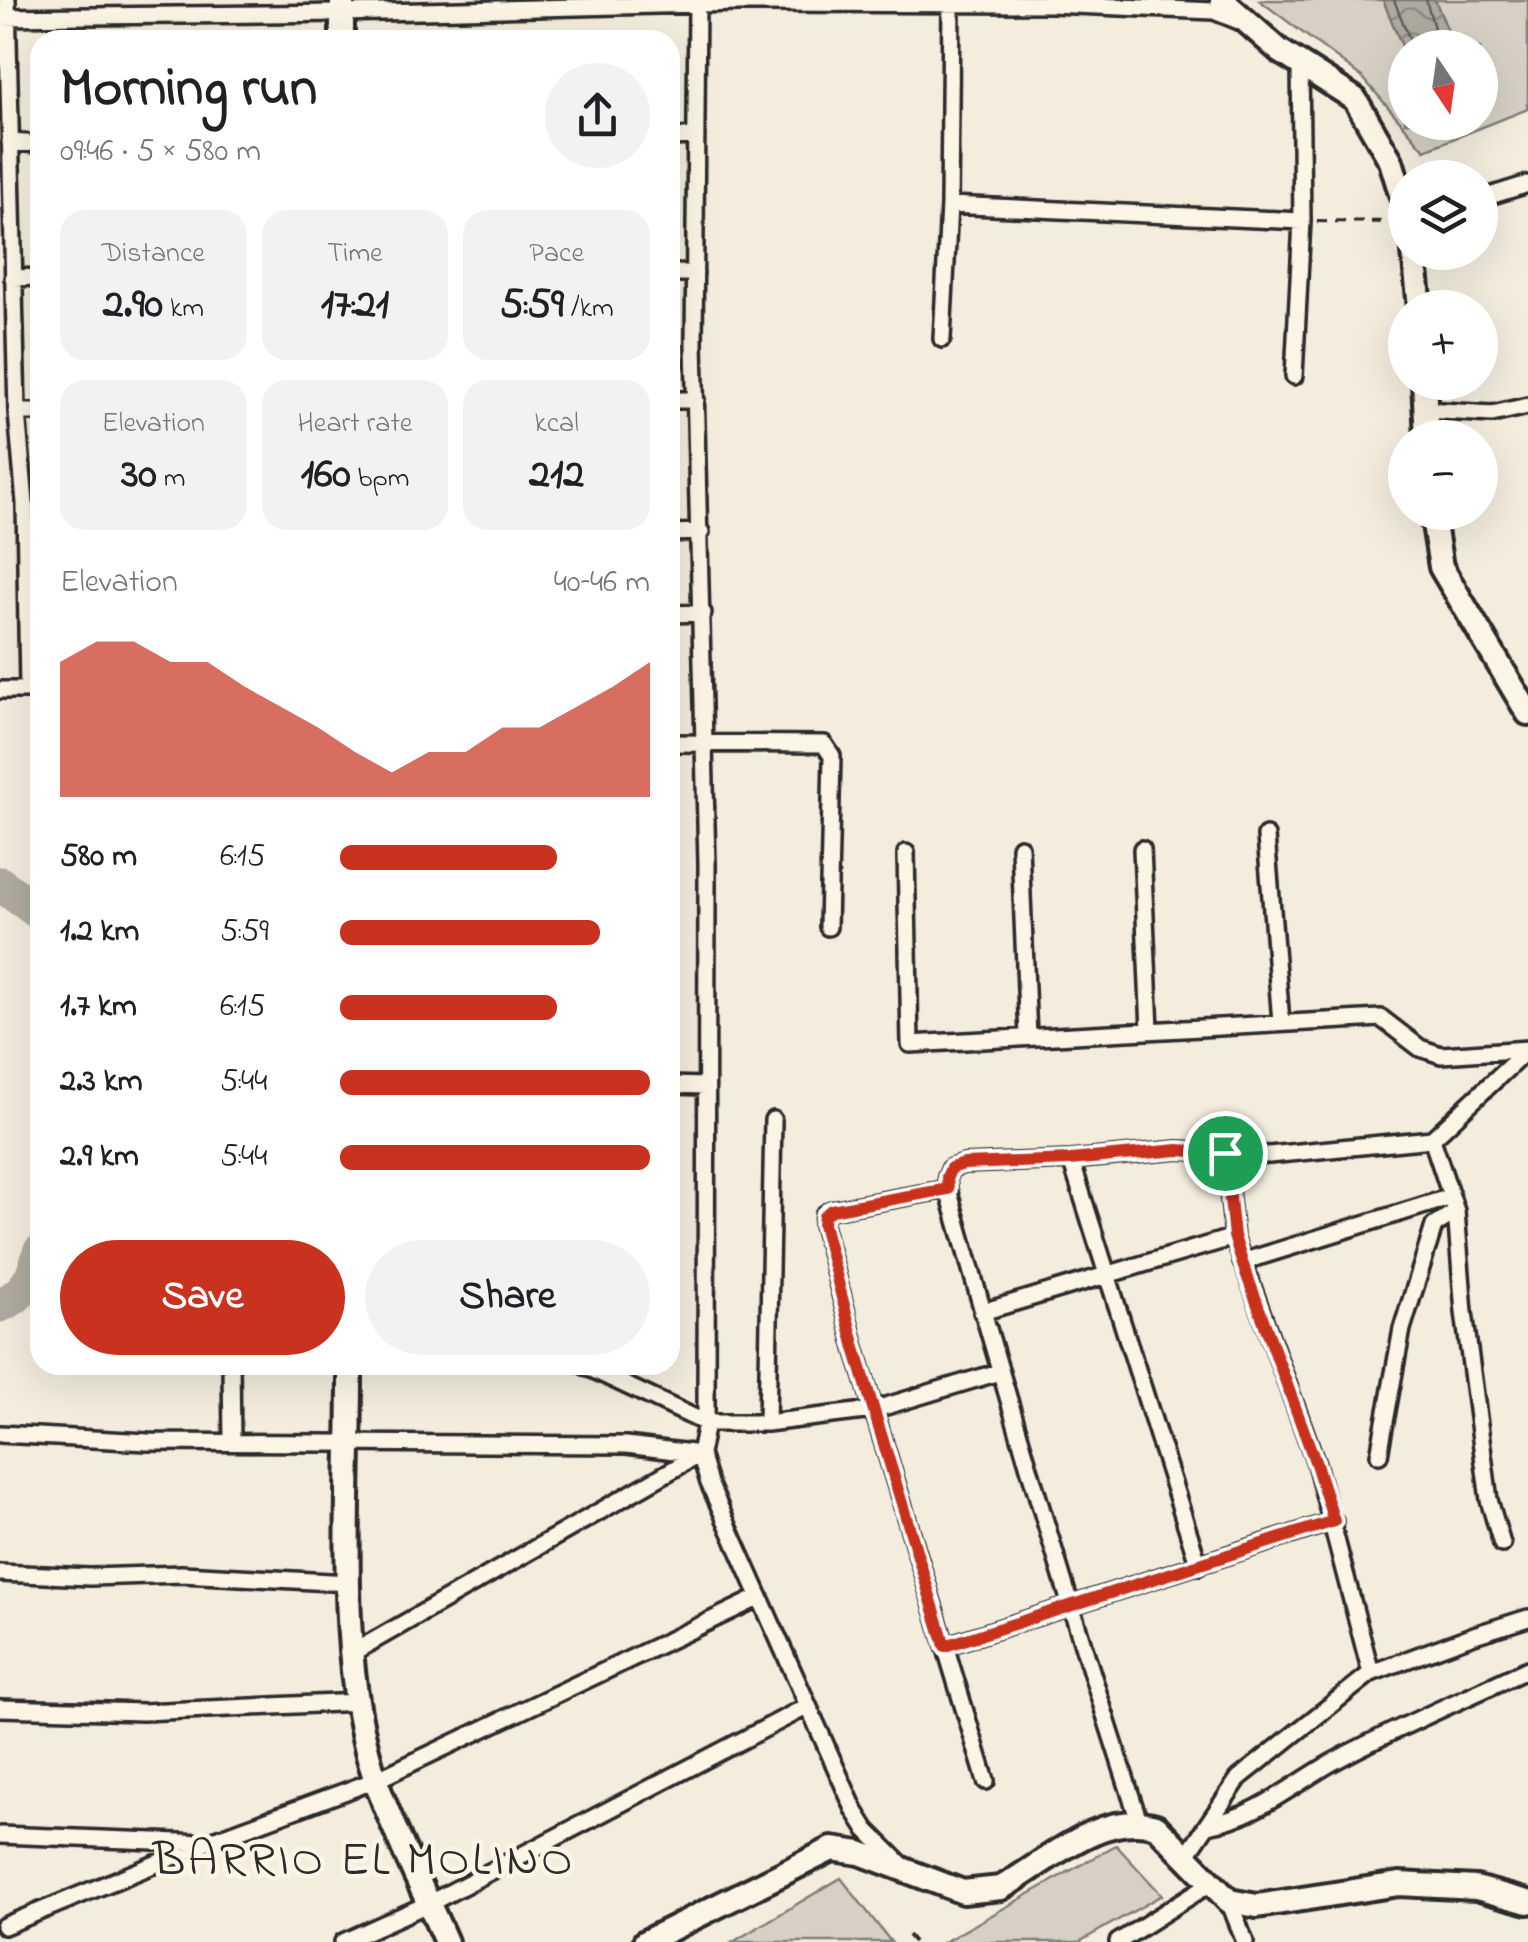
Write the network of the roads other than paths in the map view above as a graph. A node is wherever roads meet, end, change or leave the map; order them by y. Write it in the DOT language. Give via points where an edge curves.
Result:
graph roads {
  1 [pos="1222,0"];
  2 [pos="696,2"];
  3 [pos="950,2"];
  4 [pos="342,7"];
  5 [pos="5,11"];
  6 [pos="1252,26"];
  7 [pos="1300,63"];
  8 [pos="680,136"];
  9 [pos="696,136"];
  10 [pos="10,142"];
  11 [pos="30,143"];
  12 [pos="1390,160"];
  13 [pos="1528,184"];
  14 [pos="1498,194"];
  15 [pos="949,205"];
  16 [pos="1302,221"];
  17 [pos="680,273"];
  18 [pos="695,273"];
  19 [pos="30,277"];
  20 [pos="13,278"];
  21 [pos="942,339"];
  22 [pos="1294,376"];
  23 [pos="680,400"];
  24 [pos="696,400"];
  25 [pos="1425,400"];
  26 [pos="1528,406"];
  27 [pos="1426,410"];
  28 [pos="17,412"];
  29 [pos="30,412"];
  30 [pos="1426,420"];
  31 [pos="1435,530"];
  32 [pos="700,532"];
  33 [pos="680,533"];
  34 [pos="30,607"];
  35 [pos="680,614"];
  36 [pos="703,614"];
  37 [pos="0,690"];
  38 [pos="30,690"];
  39 [pos="1528,713"];
  40 [pos="680,743"];
  41 [pos="705,743"];
  42 [pos="1266,836"];
  43 [pos="1020,847"];
  44 [pos="1142,848"];
  45 [pos="906,853"];
  46 [pos="828,926"];
  47 [pos="1281,1022"];
  48 [pos="1150,1030"];
  49 [pos="1028,1037"];
  50 [pos="1528,1049"];
  51 [pos="680,1085"];
  52 [pos="705,1086"];
  53 [pos="773,1120"];
  54 [pos="1432,1139"];
  55 [pos="1225,1153"];
  56 [pos="1070,1160"];
  57 [pos="948,1189"];
  58 [pos="1453,1204"];
  59 [pos="1234,1236"];
  60 [pos="1242,1262"];
  61 [pos="1107,1275"];
  62 [pos="982,1312"];
  63 [pos="1000,1372"];
  64 [pos="231,1375"];
  65 [pos="350,1375"];
  66 [pos="603,1375"];
  67 [pos="874,1410"];
  68 [pos="706,1423"];
  69 [pos="766,1423"];
  70 [pos="0,1434"];
  71 [pos="232,1442"];
  72 [pos="351,1444"];
  73 [pos="700,1454"];
  74 [pos="1379,1455"];
  75 [pos="1334,1521"];
  76 [pos="1502,1544"];
  77 [pos="1200,1566"];
  78 [pos="0,1573"];
  79 [pos="350,1583"];
  80 [pos="760,1597"];
  81 [pos="1068,1606"];
  82 [pos="1528,1618"];
  83 [pos="945,1646"];
  84 [pos="352,1652"];
  85 [pos="1528,1670"];
  86 [pos="1371,1673"];
  87 [pos="358,1702"];
  88 [pos="808,1706"];
  89 [pos="0,1708"];
  90 [pos="376,1780"];
  91 [pos="986,1781"];
  92 [pos="1139,1821"];
  93 [pos="1207,1825"];
  94 [pos="0,1835"];
  95 [pos="205,1843"];
  96 [pos="1186,1856"];
  97 [pos="907,1871"];
  98 [pos="1211,1884"];
  99 [pos="1230,1901"];
  100 [pos="1528,1902"];
  101 [pos="430,1904"];
  102 [pos="4,1926"];
  103 [pos="343,1942"];
  104 [pos="446,1942"];
  105 [pos="644,1942"];
  106 [pos="1118,1942"];
  107 [pos="1246,1942"];
  1 -- 6 [label="street"];
  2 -- 3 [label="street"];
  2 -- 4 [label="street"];
  2 -- 9 [label="street"];
  3 -- 6 [label="street" via="1214,11"];
  3 -- 15 [label="street"];
  4 -- 5 [label="street"];
  5 -- 10 [label="street"];
  6 -- 7 [label="street"];
  7 -- 12 [label="street" via="1354,99"];
  7 -- 16 [label="street"];
  8 -- 9 [label="street"];
  9 -- 18 [label="street"];
  10 -- 11 [label="street"];
  10 -- 20 [label="street"];
  13 -- 14 [label="street"];
  15 -- 16 [label="street"];
  15 -- 21 [label="street"];
  16 -- 22 [label="street"];
  17 -- 18 [label="street"];
  18 -- 24 [label="street"];
  19 -- 20 [label="street"];
  20 -- 28 [label="street"];
  23 -- 24 [label="street"];
  24 -- 32 [label="street"];
  25 -- 27 [label="street"];
  26 -- 27 [label="street" via="1492,414"];
  27 -- 30 [label="street"];
  28 -- 29 [label="street"];
  28 -- 34 [label="street"];
  31 -- 39 [label="street" via="1441,566"];
  32 -- 33 [label="street"];
  32 -- 36 [label="street"];
  35 -- 36 [label="street"];
  36 -- 41 [label="street"];
  37 -- 38 [label="street"];
  40 -- 41 [label="street"];
  41 -- 46 [label="street" via="824,744 832,756"];
  41 -- 52 [label="street"];
  42 -- 47 [label="street"];
  43 -- 49 [label="street"];
  44 -- 48 [label="street"];
  45 -- 49 [label="street" via="910,1044"];
  47 -- 48 [label="street"];
  47 -- 50 [label="street" via="1381,1018 1440,1055"];
  48 -- 49 [label="street"];
  50 -- 54 [label="street"];
  51 -- 52 [label="street"];
  52 -- 68 [label="street"];
  53 -- 69 [label="street"];
  54 -- 55 [label="street"];
  54 -- 58 [label="street"];
  55 -- 56 [label="street" via="1178,1150"];
  55 -- 59 [label="street"];
  56 -- 57 [label="street" via="964,1164 951,1168"];
  56 -- 61 [label="street"];
  57 -- 62 [label="street"];
  57 -- 67 [label="street" via="824,1216"];
  58 -- 60 [label="street"];
  58 -- 74 [label="street" via="1434,1226 1402,1329"];
  58 -- 76 [label="street" via="1489,1500"];
  59 -- 60 [label="street"];
  59 -- 61 [label="street"];
  60 -- 75 [label="street"];
  61 -- 62 [label="street"];
  61 -- 77 [label="street"];
  62 -- 63 [label="street"];
  63 -- 67 [label="street"];
  63 -- 81 [label="street"];
  64 -- 71 [label="street"];
  65 -- 72 [label="street"];
  66 -- 68 [label="street"];
  67 -- 69 [label="street"];
  67 -- 83 [label="street"];
  68 -- 69 [label="street"];
  68 -- 73 [label="street"];
  70 -- 71 [label="street"];
  71 -- 72 [label="street"];
  72 -- 73 [label="street" via="626,1445"];
  72 -- 79 [label="street"];
  73 -- 80 [label="street"];
  73 -- 84 [label="street"];
  75 -- 77 [label="street"];
  75 -- 86 [label="street"];
  77 -- 81 [label="street"];
  78 -- 79 [label="street"];
  79 -- 84 [label="street"];
  80 -- 88 [label="street"];
  80 -- 90 [label="street"];
  81 -- 83 [label="street"];
  81 -- 92 [label="street"];
  82 -- 86 [label="street"];
  83 -- 91 [label="street"];
  84 -- 87 [label="street"];
  85 -- 93 [label="street" via="1333,1762 1257,1809"];
  86 -- 93 [label="street" via="1239,1778"];
  87 -- 89 [label="street" via="142,1712"];
  87 -- 90 [label="street"];
  88 -- 97 [label="street" via="867,1830"];
  88 -- 101 [label="street"];
  90 -- 95 [label="street"];
  90 -- 101 [label="street"];
  92 -- 96 [label="street" via="1156,1826"];
  92 -- 97 [label="street" via="1090,1834 1001,1888 963,1892"];
  93 -- 96 [label="street"];
  94 -- 95 [label="street"];
  95 -- 102 [label="street"];
  96 -- 98 [label="street"];
  97 -- 105 [label="street" via="832,1849"];
  98 -- 99 [label="street"];
  98 -- 106 [label="street"];
  99 -- 100 [label="street" via="1257,1906 1399,1884 1476,1888"];
  99 -- 107 [label="street"];
  101 -- 103 [label="street"];
  101 -- 104 [label="street"];
}
